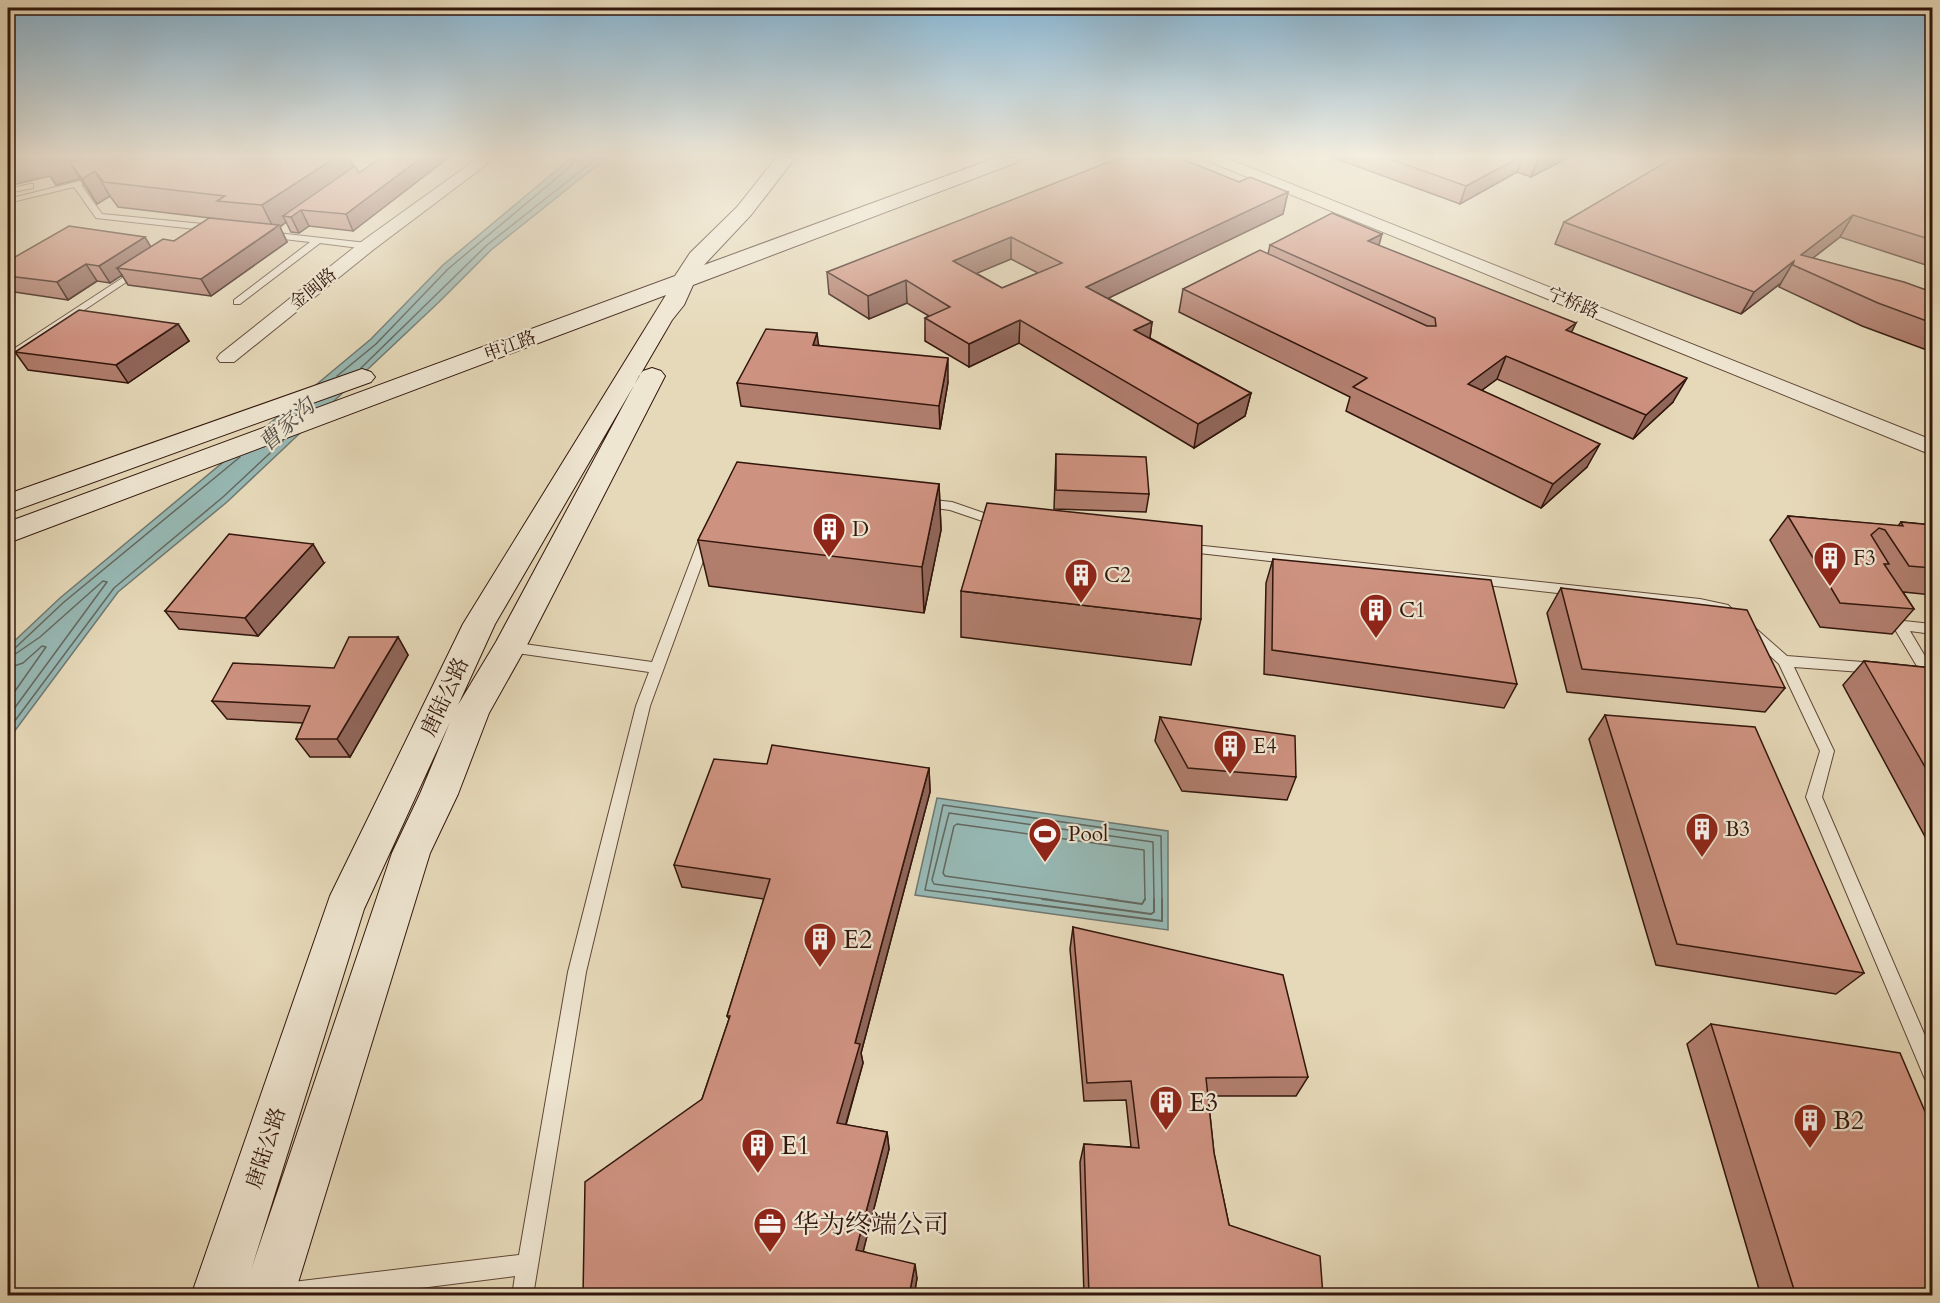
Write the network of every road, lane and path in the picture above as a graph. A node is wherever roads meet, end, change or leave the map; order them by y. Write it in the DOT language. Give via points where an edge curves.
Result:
graph roads {
  1 [pos="124,219"];
  2 [pos="404,219"];
  3 [pos="739,219"];
  4 [pos="744,219"];
  5 [pos="817,219"];
  6 [pos="835,219"];
  7 [pos="1357,219"];
  8 [pos="205,228"];
  9 [pos="286,229"];
  10 [pos="225,230"];
  11 [pos="256,233"];
  12 [pos="195,234"];
  13 [pos="277,236"];
  14 [pos="319,240"];
  15 [pos="367,246"];
  16 [pos="705,264"];
  17 [pos="146,266"];
  18 [pos="237,302"];
  19 [pos="17,350"];
  20 [pos="226,358"];
  21 [pos="1932,448"];
  22 [pos="905,502"];
  23 [pos="8,504"];
  24 [pos="712,518"];
  25 [pos="1010,527"];
  26 [pos="8,533"];
  27 [pos="1173,547"];
  28 [pos="1882,596"];
  29 [pos="1900,625"];
  30 [pos="1932,629"];
  31 [pos="510,647"];
  32 [pos="1784,661"];
  33 [pos="657,668"];
  34 [pos="1884,669"];
  35 [pos="1906,670"];
  36 [pos="1930,675"];
  37 [pos="1932,1072"];
  38 [pos="527,1264"];
  39 [pos="217,1296"];
  40 [pos="268,1296"];
  41 [pos="522,1296"];
  1 -- 8 [label="lane"];
  2 -- 15 [label="street, 金闽路"];
  3 -- 16 [label="main road, 唐陆公路"];
  4 -- 16 [label="main road, 唐陆公路"];
  5 -- 16 [label="main road, 申江路"];
  6 -- 16 [label="main road, 申江路"];
  7 -- 21 [label="street, 宁桥路"];
  8 -- 10 [label="lane"];
  8 -- 12 [label="lane"];
  9 -- 13 [label="lane"];
  11 -- 13 [label="lane"];
  13 -- 14 [label="lane"];
  14 -- 15 [label="lane"];
  14 -- 18 [label="lane"];
  15 -- 20 [label="street, 金闽路"];
  16 -- 23 [label="main road, 申江路" via="580,299"];
  16 -- 26 [label="main road, 申江路" via="552,330"];
  16 -- 31 [label="main road, 唐陆公路" via="687,308"];
  16 -- 39 [label="main road, 唐陆公路" via="662,317 479,624 345,909"];
  17 -- 19 [label="lane"];
  22 -- 25 [label="lane" via="952,506"];
  24 -- 33 [label="lane"];
  27 -- 32 [label="lane" via="1724,608"];
  28 -- 29 [label="lane"];
  29 -- 30 [label="lane"];
  29 -- 36 [label="lane"];
  31 -- 33 [label="lane"];
  31 -- 40 [label="main road, 唐陆公路" via="471,711 458,752 411,853"];
  32 -- 34 [label="lane"];
  32 -- 37 [label="lane" via="1827,751 1814,796"];
  33 -- 38 [label="lane" via="643,706 577,972"];
  35 -- 36 [label="lane"];
  38 -- 40 [label="lane"];
  38 -- 41 [label="lane"];
}
